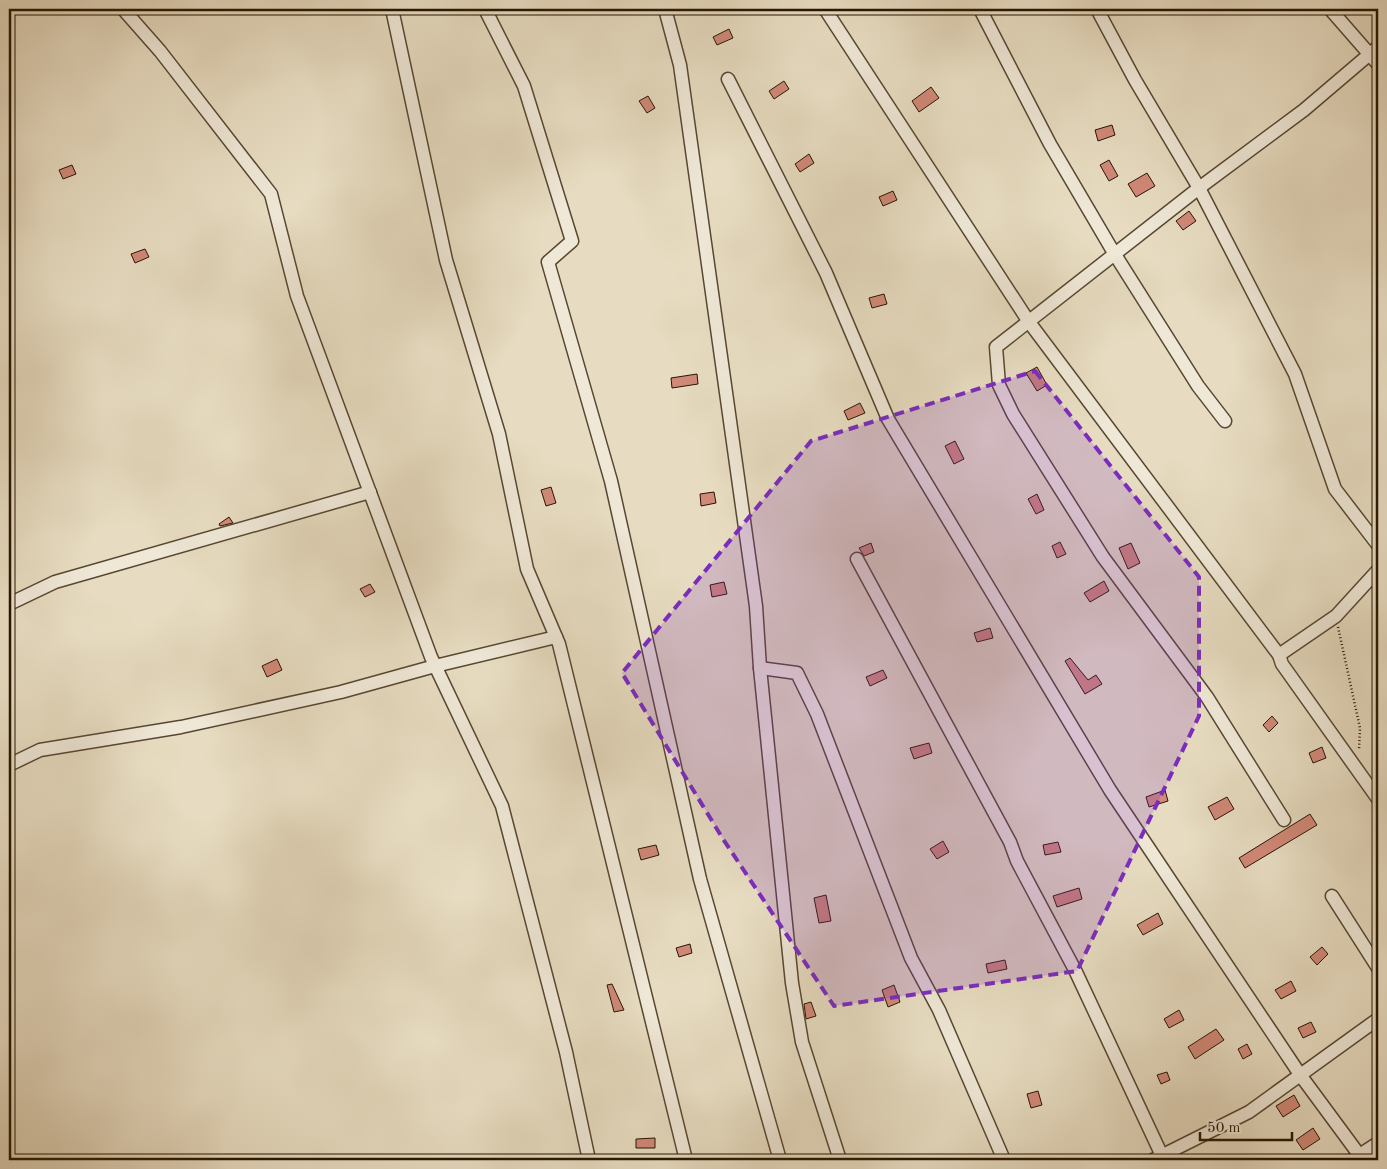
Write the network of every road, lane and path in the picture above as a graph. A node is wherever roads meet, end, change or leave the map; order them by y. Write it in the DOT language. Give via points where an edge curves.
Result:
graph roads {
  1 [pos="123,9"];
  2 [pos="392,9"];
  3 [pos="485,9"];
  4 [pos="665,9"];
  5 [pos="825,9"];
  6 [pos="980,9"];
  7 [pos="1097,9"];
  8 [pos="1330,9"];
  9 [pos="1374,50"];
  10 [pos="1378,64"];
  11 [pos="728,79"];
  12 [pos="1199,188"];
  13 [pos="1114,253"];
  14 [pos="1029,322"];
  15 [pos="1225,421"];
  16 [pos="370,492"];
  17 [pos="1378,545"];
  18 [pos="857,559"];
  19 [pos="1378,570"];
  20 [pos="9,604"];
  21 [pos="1336,616"];
  22 [pos="556,637"];
  23 [pos="1279,655"];
  24 [pos="435,666"];
  25 [pos="760,668"];
  26 [pos="9,765"];
  27 [pos="1358,771"];
  28 [pos="1378,799"];
  29 [pos="1284,820"];
  30 [pos="1332,896"];
  31 [pos="1378,968"];
  32 [pos="1378,1019"];
  33 [pos="1301,1076"];
  34 [pos="1378,1143"];
  35 [pos="1160,1159"];
  36 [pos="1358,1159"];
  37 [pos="589,1160"];
  38 [pos="686,1160"];
  39 [pos="780,1160"];
  40 [pos="840,1160"];
  41 [pos="1004,1160"];
  1 -- 16 [label="street" via="160,51 271,194 297,296"];
  2 -- 22 [label="street" via="446,260 499,434 527,569"];
  3 -- 39 [label="street" via="524,86 572,241 548,262 611,481 700,879"];
  4 -- 25 [label="street" via="680,65 756,606"];
  5 -- 14 [label="street"];
  6 -- 13 [label="street" via="1050,144"];
  7 -- 12 [label="street"];
  8 -- 9 [label="street"];
  9 -- 10 [label="street"];
  9 -- 12 [label="street" via="1304,110"];
  11 -- 33 [label="street" via="826,273 888,419 1110,790"];
  12 -- 13 [label="street"];
  12 -- 17 [label="street" via="1295,374 1336,489"];
  13 -- 14 [label="street"];
  13 -- 15 [label="street" via="1198,386"];
  14 -- 23 [label="street"];
  14 -- 29 [label="street" via="996,347 999,385 1013,414 1102,557 1207,697"];
  16 -- 20 [label="street" via="55,582"];
  16 -- 24 [label="street"];
  18 -- 35 [label="street" via="1010,842 1075,970"];
  19 -- 21 [label="street"];
  21 -- 23 [label="street"];
  21 -- 27 [label="path" via="1360,728"];
  22 -- 24 [label="street"];
  22 -- 38 [label="street"];
  23 -- 27 [label="street" via="1282,664"];
  24 -- 26 [label="street" via="340,692 190,725 40,750"];
  24 -- 37 [label="street" via="502,806 566,1052"];
  25 -- 40 [label="street" via="792,983 802,1042"];
  25 -- 41 [label="street" via="797,673 821,722 911,958 939,1010"];
  27 -- 28 [label="street"];
  30 -- 31 [label="street"];
  32 -- 33 [label="street"];
  33 -- 35 [label="street" via="1249,1112"];
  33 -- 36 [label="street"];
  34 -- 36 [label="street"];
}
